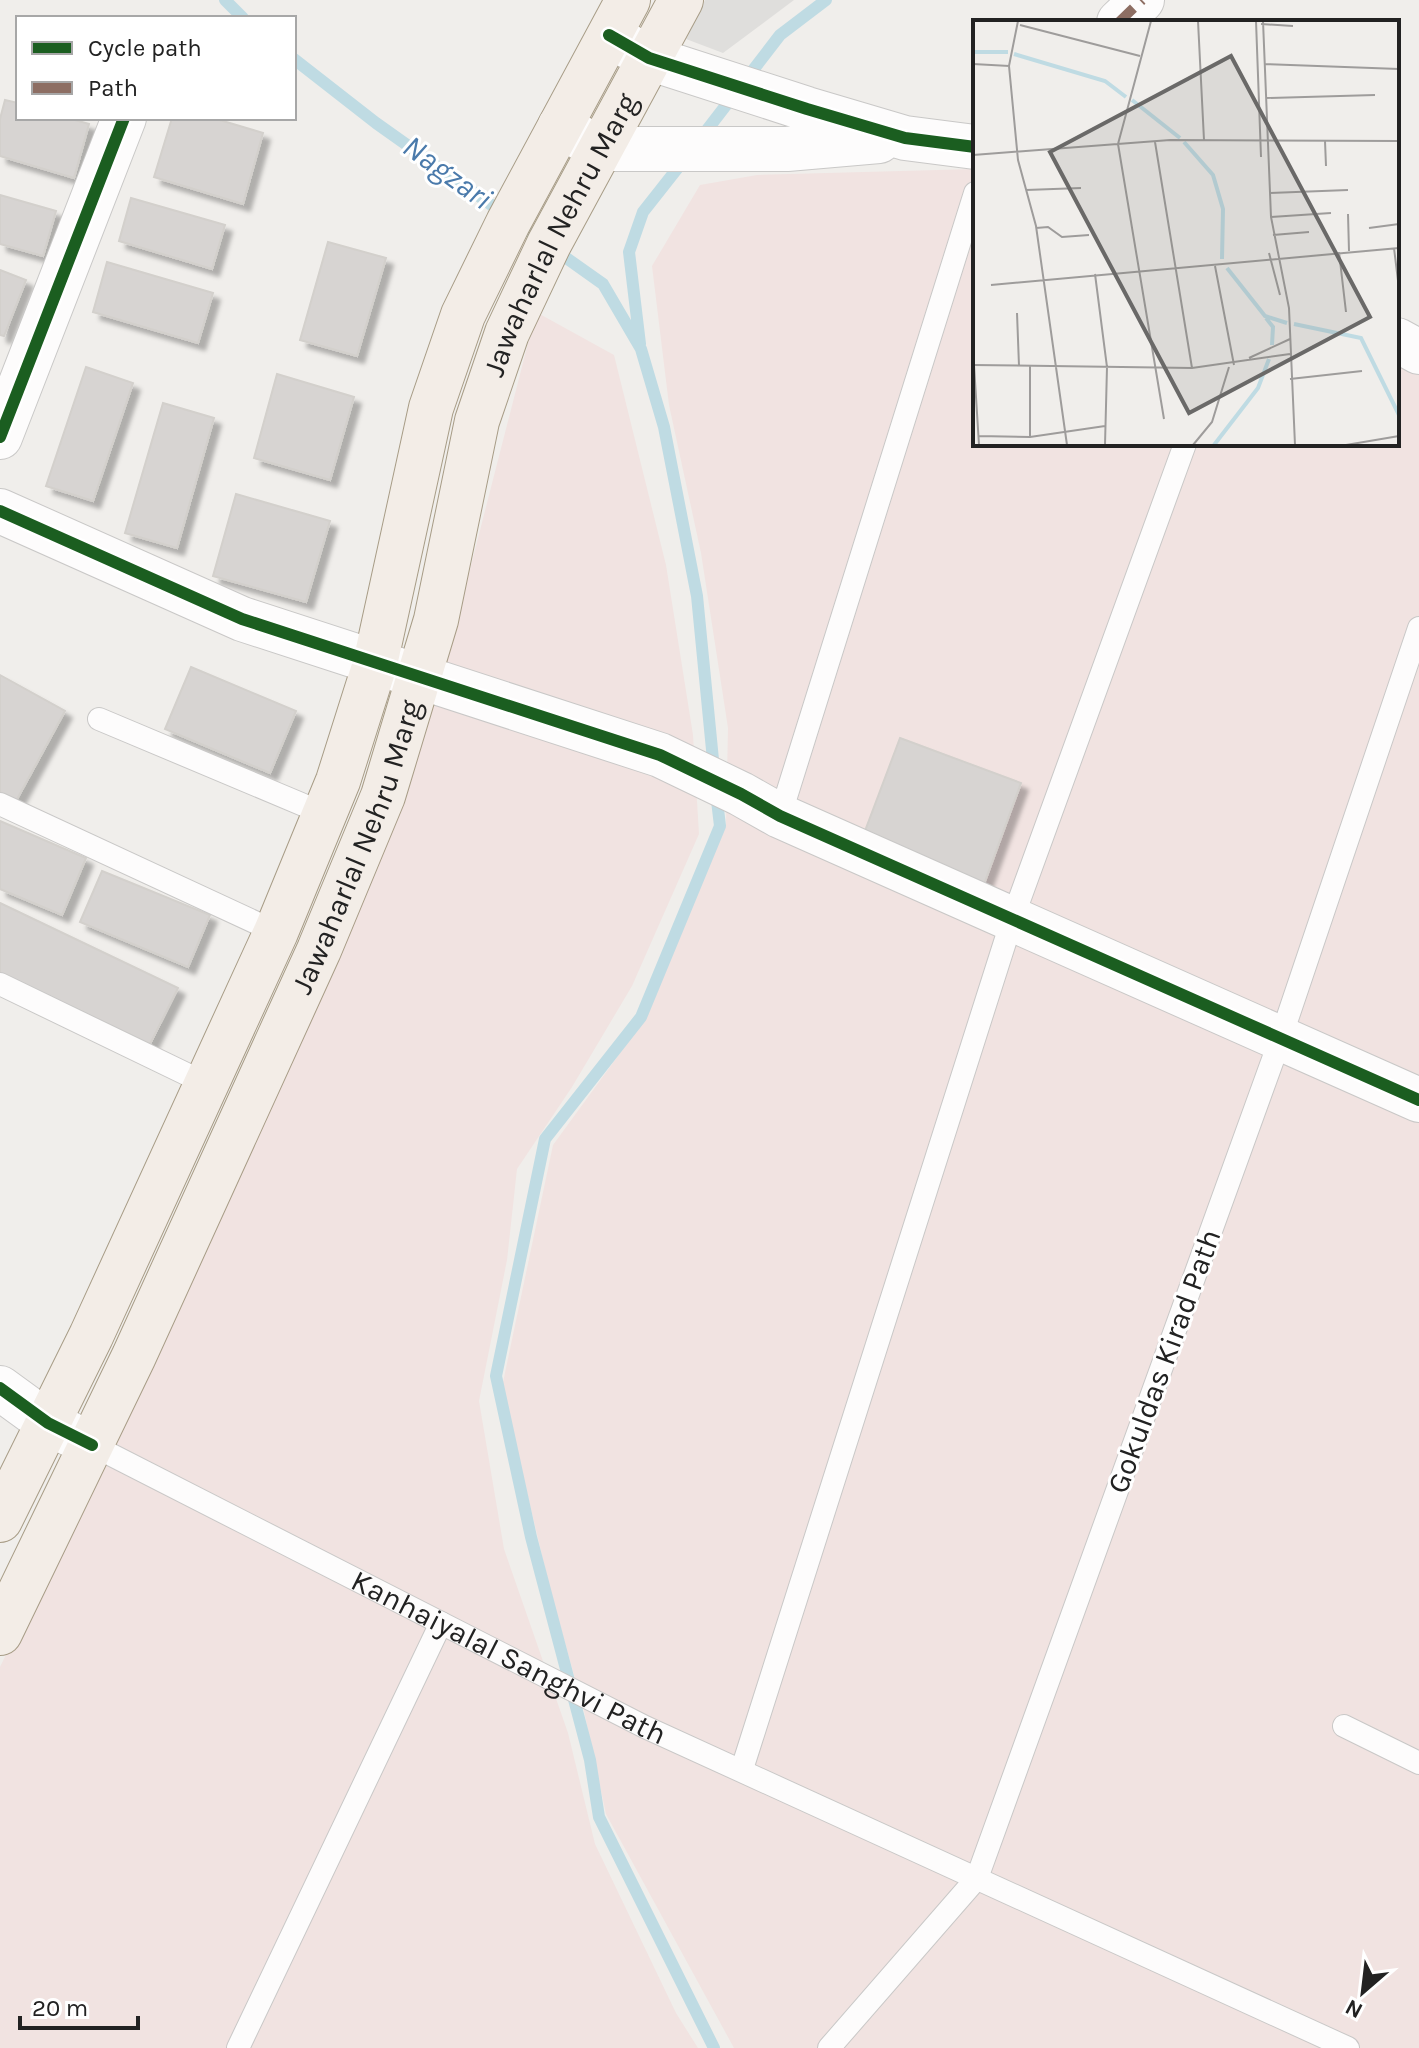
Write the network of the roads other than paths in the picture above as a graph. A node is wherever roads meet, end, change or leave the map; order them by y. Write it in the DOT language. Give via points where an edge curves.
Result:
graph roads {
  1 [pos="681,0"];
  2 [pos="1142,0"];
  3 [pos="619,18"];
  4 [pos="1121,20"];
  5 [pos="649,58"];
  6 [pos="123,120"];
  7 [pos="560,126"];
  8 [pos="905,138"];
  9 [pos="973,147"];
  10 [pos="600,149"];
  11 [pos="973,199"];
  12 [pos="1399,341"];
  13 [pos="1419,352"];
  14 [pos="0,437"];
  15 [pos="1184,446"];
  16 [pos="0,511"];
  17 [pos="1419,628"];
  18 [pos="375,664"];
  19 [pos="419,679"];
  20 [pos="99,719"];
  21 [pos="0,804"];
  22 [pos="325,814"];
  23 [pos="780,816"];
  24 [pos="1012,920"];
  25 [pos="276,932"];
  26 [pos="0,984"];
  27 [pos="1280,1040"];
  28 [pos="207,1084"];
  29 [pos="1419,1100"];
  30 [pos="0,1388"];
  31 [pos="48,1423"];
  32 [pos="92,1445"];
  33 [pos="0,1520"];
  34 [pos="441,1623"];
  35 [pos="0,1633"];
  36 [pos="1344,1726"];
  37 [pos="1419,1763"];
  38 [pos="742,1769"];
  39 [pos="977,1878"];
  40 [pos="238,2048"];
  41 [pos="829,2048"];
  42 [pos="1348,2048"];
  1 -- 5 [label="main road, Jawaharlal Nehru Marg"];
  2 -- 4 [label="street"];
  3 -- 5 [label="street"];
  3 -- 7 [label="main road, Jawaharlal Nehru Marg"];
  5 -- 8 [label="street"];
  5 -- 10 [label="main road, Jawaharlal Nehru Marg"];
  6 -- 14 [label="street"];
  7 -- 10 [label="street"];
  7 -- 18 [label="main road, Jawaharlal Nehru Marg" via="471,300 431,408"];
  8 -- 9 [label="street"];
  8 -- 10 [label="street" via="787,149"];
  10 -- 19 [label="main road, Jawaharlal Nehru Marg" via="514,318 477,421"];
  11 -- 23 [label="lane"];
  12 -- 13 [label="street"];
  15 -- 24 [label="lane"];
  16 -- 18 [label="street" via="242,619"];
  17 -- 27 [label="lane, Gokuldas Kirad Path"];
  18 -- 19 [label="street"];
  18 -- 22 [label="main road, Jawaharlal Nehru Marg"];
  19 -- 23 [label="street" via="660,755"];
  19 -- 32 [label="main road, Jawaharlal Nehru Marg" via="383,796 319,950"];
  20 -- 22 [label="lane"];
  21 -- 25 [label="lane"];
  22 -- 25 [label="main road, Jawaharlal Nehru Marg"];
  23 -- 24 [label="street"];
  24 -- 27 [label="street"];
  24 -- 38 [label="lane"];
  25 -- 28 [label="main road, Jawaharlal Nehru Marg"];
  26 -- 28 [label="lane"];
  27 -- 29 [label="street"];
  27 -- 39 [label="lane, Gokuldas Kirad Path"];
  28 -- 31 [label="main road, Jawaharlal Nehru Marg"];
  30 -- 31 [label="street, Kanhaiyalal Sanghvi Path"];
  31 -- 32 [label="street, Kanhaiyalal Sanghvi Path"];
  31 -- 33 [label="main road, Jawaharlal Nehru Marg"];
  32 -- 34 [label="lane, Kanhaiyalal Sanghvi Path"];
  32 -- 35 [label="main road, Jawaharlal Nehru Marg"];
  34 -- 38 [label="lane, Kanhaiyalal Sanghvi Path" via="645,1727"];
  34 -- 40 [label="lane"];
  36 -- 37 [label="lane"];
  38 -- 39 [label="lane, Kanhaiyalal Sanghvi Path"];
  39 -- 41 [label="lane, Gokuldas Kirad Path"];
  39 -- 42 [label="lane, Kanhaiyalal Sanghvi Path"];
}
